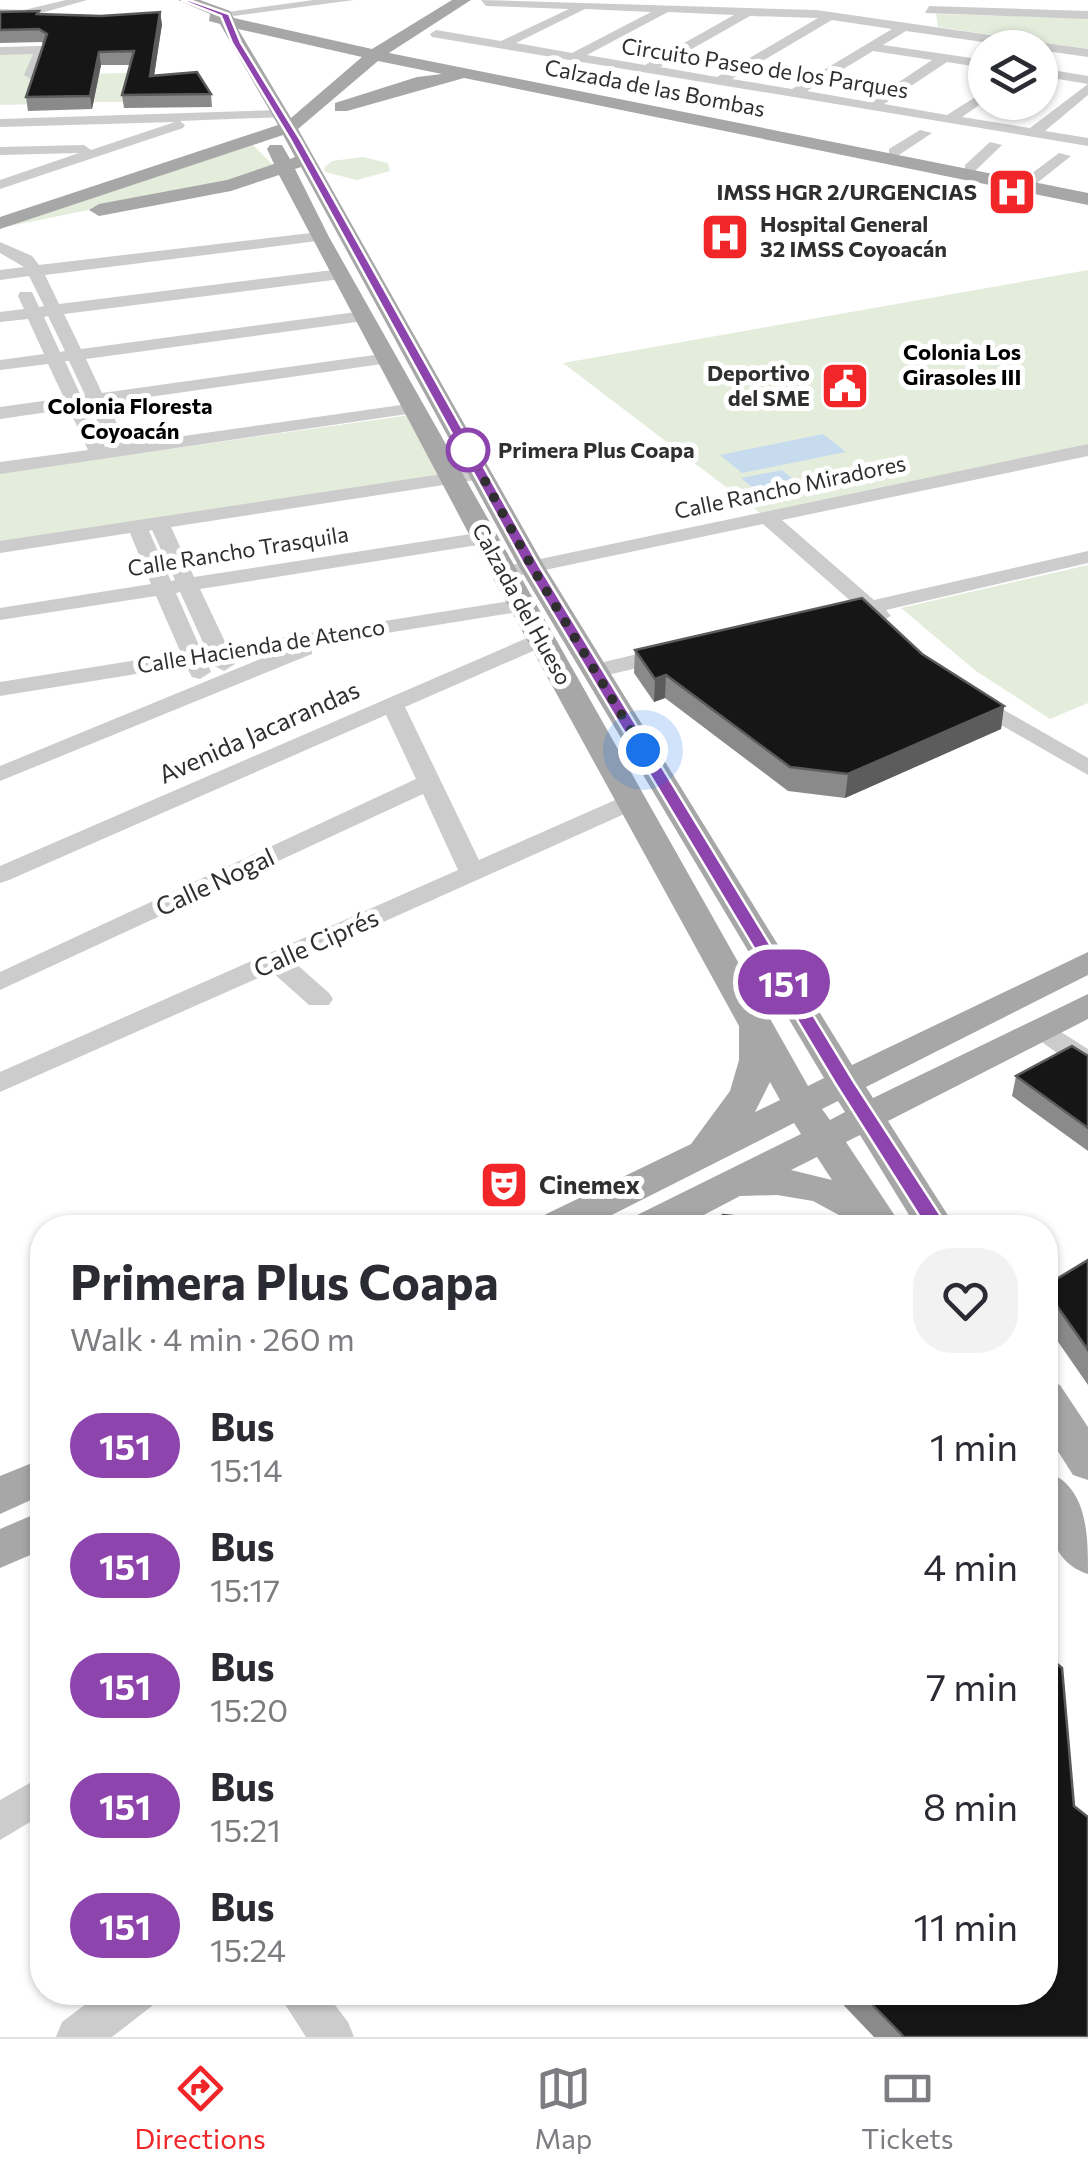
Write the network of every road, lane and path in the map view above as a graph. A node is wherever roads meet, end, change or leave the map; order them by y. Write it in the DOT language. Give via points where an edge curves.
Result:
graph roads {
  1 [pos="35,0"];
  2 [pos="80,0"];
  3 [pos="262,0"];
  4 [pos="348,0"];
  5 [pos="455,1"];
  6 [pos="488,1"];
  7 [pos="178,2"];
  8 [pos="928,5"];
  9 [pos="56,6"];
  10 [pos="586,6"];
  11 [pos="666,9"];
  12 [pos="748,12"];
  13 [pos="0,13"];
  14 [pos="1088,15"];
  15 [pos="830,16"];
  16 [pos="225,17"];
  17 [pos="904,26"];
  18 [pos="926,29"];
  19 [pos="436,34"];
  20 [pos="281,36"];
  21 [pos="236,43"];
  22 [pos="503,45"];
  23 [pos="870,46"];
  24 [pos="0,51"];
  25 [pos="1088,53"];
  26 [pos="392,54"];
  27 [pos="574,57"];
  28 [pos="944,58"];
  29 [pos="968,62"];
  30 [pos="1058,68"];
  31 [pos="647,69"];
  32 [pos="30,75"];
  33 [pos="481,76"];
  34 [pos="1058,76"];
  35 [pos="238,80"];
  36 [pos="1088,80"];
  37 [pos="719,81"];
  38 [pos="1088,88"];
  39 [pos="795,93"];
  40 [pos="246,98"];
  41 [pos="872,106"];
  42 [pos="341,107"];
  43 [pos="968,107"];
  44 [pos="186,118"];
  45 [pos="950,119"];
  46 [pos="0,123"];
  47 [pos="1033,132"];
  48 [pos="279,133"];
  49 [pos="925,133"];
  50 [pos="1088,142"];
  51 [pos="996,145"];
  52 [pos="116,148"];
  53 [pos="1,151"];
  54 [pos="894,152"];
  55 [pos="1064,156"];
  56 [pos="970,168"];
  57 [pos="1032,180"];
  58 [pos="0,185"];
  59 [pos="231,185"];
  60 [pos="1088,192"];
  61 [pos="298,198"];
  62 [pos="1088,200"];
  63 [pos="0,223"];
  64 [pos="240,225"];
  65 [pos="200,231"];
  66 [pos="0,236"];
  67 [pos="319,236"];
  68 [pos="254,244"];
  69 [pos="0,248"];
  70 [pos="214,249"];
  71 [pos="0,258"];
  72 [pos="17,273"];
  73 [pos="341,274"];
  74 [pos="56,310"];
  75 [pos="33,313"];
  76 [pos="364,316"];
  77 [pos="0,317"];
  78 [pos="76,354"];
  79 [pos="54,357"];
  80 [pos="389,358"];
  81 [pos="0,364"];
  82 [pos="97,400"];
  83 [pos="75,403"];
  84 [pos="415,408"];
  85 [pos="0,413"];
  86 [pos="121,450"];
  87 [pos="1088,450"];
  88 [pos="99,454"];
  89 [pos="0,468"];
  90 [pos="482,474"];
  91 [pos="452,478"];
  92 [pos="768,518"];
  93 [pos="148,525"];
  94 [pos="484,538"];
  95 [pos="0,548"];
  96 [pos="1088,557"];
  97 [pos="532,567"];
  98 [pos="503,572"];
  99 [pos="175,586"];
  100 [pos="523,605"];
  101 [pos="870,607"];
  102 [pos="0,614"];
  103 [pos="816,620"];
  104 [pos="347,632"];
  105 [pos="898,632"];
  106 [pos="541,639"];
  107 [pos="687,650"];
  108 [pos="218,652"];
  109 [pos="193,656"];
  110 [pos="596,670"];
  111 [pos="232,679"];
  112 [pos="954,683"];
  113 [pos="207,688"];
  114 [pos="0,690"];
  115 [pos="392,704"];
  116 [pos="1088,768"];
  117 [pos="0,774"];
  118 [pos="429,782"];
  119 [pos="632,802"];
  120 [pos="472,874"];
  121 [pos="0,876"];
  122 [pos="276,960"];
  123 [pos="1088,962"];
  124 [pos="0,982"];
  125 [pos="319,999"];
  126 [pos="1088,1005"];
  127 [pos="756,1025"];
  128 [pos="1042,1029"];
  129 [pos="1088,1062"];
  130 [pos="0,1083"];
  131 [pos="845,1083"];
  132 [pos="801,1105"];
  133 [pos="867,1117"];
  134 [pos="822,1138"];
  135 [pos="666,1171"];
  136 [pos="717,1191"];
  137 [pos="578,1215"];
  138 [pos="670,1215"];
  139 [pos="866,1215"];
  140 [pos="875,1215"];
  141 [pos="929,1215"];
  142 [pos="1058,1416"];
  143 [pos="1088,1463"];
  144 [pos="30,1482"];
  145 [pos="0,1496"];
  146 [pos="1058,1509"];
  147 [pos="30,1535"];
  148 [pos="0,1550"];
  149 [pos="1088,1556"];
  150 [pos="30,1802"];
  151 [pos="0,1822"];
  152 [pos="120,2005"];
  153 [pos="308,2005"];
  154 [pos="77,2037"];
  155 [pos="333,2037"];
  1 -- 9 [label="street"];
  2 -- 9 [label="street"];
  3 -- 16 [label="street"];
  4 -- 16 [label="street"];
  5 -- 26 [label="main road"];
  6 -- 10 [label="street"];
  6 -- 19 [label="main road"];
  7 -- 16 [label="main road"];
  8 -- 14 [label="street"];
  8 -- 18 [label="street"];
  9 -- 13 [label="street"];
  10 -- 11 [label="street"];
  10 -- 22 [label="street"];
  11 -- 12 [label="street"];
  11 -- 27 [label="street"];
  12 -- 15 [label="street"];
  12 -- 31 [label="street"];
  15 -- 17 [label="street"];
  15 -- 37 [label="street"];
  16 -- 20 [label="main road, Calzada de las Bombas"];
  16 -- 21 [label="main road, Calzada del Hueso"];
  16 -- 26 [label="main road, Calzada de las Bombas"];
  16 -- 35 [label="main road"];
  17 -- 18 [label="street"];
  17 -- 23 [label="street"];
  18 -- 25 [label="street"];
  19 -- 22 [label="street, Circuito Paseo de los Parques"];
  19 -- 26 [label="main road"];
  20 -- 21 [label="main road"];
  20 -- 26 [label="main road, Calzada de las Bombas"];
  21 -- 48 [label="main road, Calzada del Hueso"];
  22 -- 27 [label="street, Circuito Paseo de los Parques"];
  23 -- 28 [label="street"];
  23 -- 39 [label="street"];
  24 -- 32 [label="street" via="41,50"];
  25 -- 30 [label="street"];
  26 -- 33 [label="main road, Calzada de las Bombas"];
  26 -- 42 [label="main road"];
  26 -- 48 [label="main road"];
  26 -- 54 [label="main road, Calzada de las Bombas"];
  27 -- 31 [label="street, Circuito Paseo de los Parques"];
  28 -- 29 [label="street"];
  28 -- 41 [label="street"];
  31 -- 37 [label="street, Circuito Paseo de los Parques"];
  33 -- 42 [label="main road" via="423,81"];
  33 -- 62 [label="main road, Calzada de las Bombas"];
  34 -- 36 [label="street"];
  37 -- 39 [label="street, Circuito Paseo de los Parques"];
  38 -- 47 [label="street"];
  39 -- 41 [label="street, Circuito Paseo de los Parques"];
  40 -- 48 [label="main road, Calzada del Hueso"];
  41 -- 45 [label="street, Circuito Paseo de los Parques"];
  42 -- 48 [label="main road"];
  43 -- 45 [label="street"];
  44 -- 46 [label="street"];
  44 -- 48 [label="street" via="224,117"];
  44 -- 52 [label="street" via="172,130"];
  45 -- 47 [label="street, Circuito Paseo de los Parques"];
  47 -- 50 [label="street, Circuito Paseo de los Parques"];
  48 -- 59 [label="main road"];
  48 -- 61 [label="main road, Calzada del Hueso"];
  48 -- 63 [label="main road"];
  48 -- 90 [label="main road, Calzada del Hueso"];
  49 -- 54 [label="street"];
  51 -- 56 [label="street"];
  52 -- 53 [label="street"];
  52 -- 58 [label="street"];
  54 -- 56 [label="main road, Calzada de las Bombas"];
  55 -- 57 [label="street"];
  56 -- 57 [label="main road, Calzada de las Bombas"];
  57 -- 60 [label="main road, Calzada de las Bombas"];
  59 -- 61 [label="main road" via="269,187"];
  59 -- 66 [label="main road" via="48,220"];
  61 -- 67 [label="main road, Calzada del Hueso"];
  64 -- 68 [label="street"];
  65 -- 70 [label="street"];
  67 -- 68 [label="street"];
  67 -- 73 [label="main road, Calzada del Hueso"];
  68 -- 70 [label="street"];
  69 -- 72 [label="street" via="26,259"];
  70 -- 72 [label="street"];
  71 -- 72 [label="street"];
  72 -- 74 [label="street"];
  72 -- 75 [label="street"];
  73 -- 74 [label="street"];
  73 -- 76 [label="main road, Calzada del Hueso"];
  74 -- 75 [label="street"];
  74 -- 78 [label="street"];
  75 -- 77 [label="street"];
  75 -- 79 [label="street"];
  76 -- 78 [label="street"];
  76 -- 80 [label="main road, Calzada del Hueso"];
  78 -- 79 [label="street"];
  78 -- 82 [label="street"];
  79 -- 81 [label="street"];
  79 -- 83 [label="street"];
  80 -- 82 [label="street"];
  80 -- 84 [label="main road, Calzada del Hueso"];
  82 -- 83 [label="street"];
  82 -- 86 [label="street"];
  83 -- 85 [label="street"];
  83 -- 88 [label="street"];
  84 -- 86 [label="street"];
  84 -- 91 [label="main road, Calzada del Hueso"];
  86 -- 88 [label="street"];
  87 -- 92 [label="street, Calle Rancho Miradores"];
  88 -- 89 [label="street"];
  90 -- 91 [label="street"];
  90 -- 97 [label="main road, Calzada del Hueso"];
  91 -- 93 [label="street"];
  91 -- 94 [label="main road, Calzada del Hueso"];
  92 -- 97 [label="street, Calle Rancho Miradores"];
  92 -- 101 [label="street"];
  93 -- 95 [label="street"];
  93 -- 99 [label="street"];
  94 -- 98 [label="main road, Calzada del Hueso"];
  94 -- 99 [label="street, Calle Rancho Trasquila"];
  96 -- 101 [label="street"];
  97 -- 98 [label="street, Calle Rancho Miradores"];
  97 -- 110 [label="main road, Calzada del Hueso"];
  98 -- 100 [label="main road, Calzada del Hueso"];
  99 -- 102 [label="street, Calle Rancho Trasquila"];
  99 -- 108 [label="street"];
  99 -- 109 [label="street"];
  100 -- 104 [label="street, Calle Hacienda de Atenco"];
  100 -- 106 [label="main road, Calzada del Hueso"];
  101 -- 103 [label="street"];
  101 -- 105 [label="street"];
  104 -- 108 [label="street, Calle Hacienda de Atenco"];
  104 -- 111 [label="street"];
  106 -- 115 [label="street, Avenida Jacarandas"];
  106 -- 119 [label="main road, Calzada del Hueso"];
  107 -- 110 [label="street"];
  108 -- 109 [label="street, Calle Hacienda de Atenco"];
  108 -- 111 [label="street"];
  109 -- 113 [label="street"];
  109 -- 114 [label="street, Calle Hacienda de Atenco"];
  110 -- 131 [label="main road, Calzada del Hueso"];
  111 -- 113 [label="street"];
  112 -- 116 [label="street"];
  113 -- 117 [label="street"];
  115 -- 118 [label="street"];
  115 -- 121 [label="street, Avenida Jacarandas"];
  118 -- 120 [label="street"];
  118 -- 124 [label="street, Calle Nogal"];
  119 -- 120 [label="street, Calle Ciprés"];
  119 -- 127 [label="main road, Calzada del Hueso"];
  120 -- 122 [label="street, Calle Ciprés"];
  122 -- 125 [label="street"];
  122 -- 130 [label="street, Calle Ciprés"];
  123 -- 131 [label="main road"];
  126 -- 128 [label="main road"];
  127 -- 132 [label="main road, Calzada del Hueso"];
  127 -- 135 [label="main road" via="758,1063 745,1100 706,1146"];
  128 -- 129 [label="street"];
  128 -- 133 [label="main road"];
  131 -- 132 [label="main road"];
  131 -- 133 [label="main road, Calzada del Hueso"];
  132 -- 134 [label="main road, Calzada del Hueso"];
  132 -- 135 [label="main road"];
  133 -- 134 [label="main road"];
  133 -- 141 [label="main road, Calzada del Hueso"];
  134 -- 136 [label="main road"];
  134 -- 140 [label="main road, Calzada del Hueso"];
  135 -- 137 [label="main road"];
  136 -- 138 [label="main road"];
  136 -- 139 [label="main road" via="765,1182 804,1185 841,1197"];
  142 -- 143 [label="main road"];
  144 -- 145 [label="main road"];
  146 -- 149 [label="main road"];
  147 -- 148 [label="main road"];
  150 -- 151 [label="street"];
  152 -- 154 [label="street"];
  153 -- 155 [label="street"];
}
